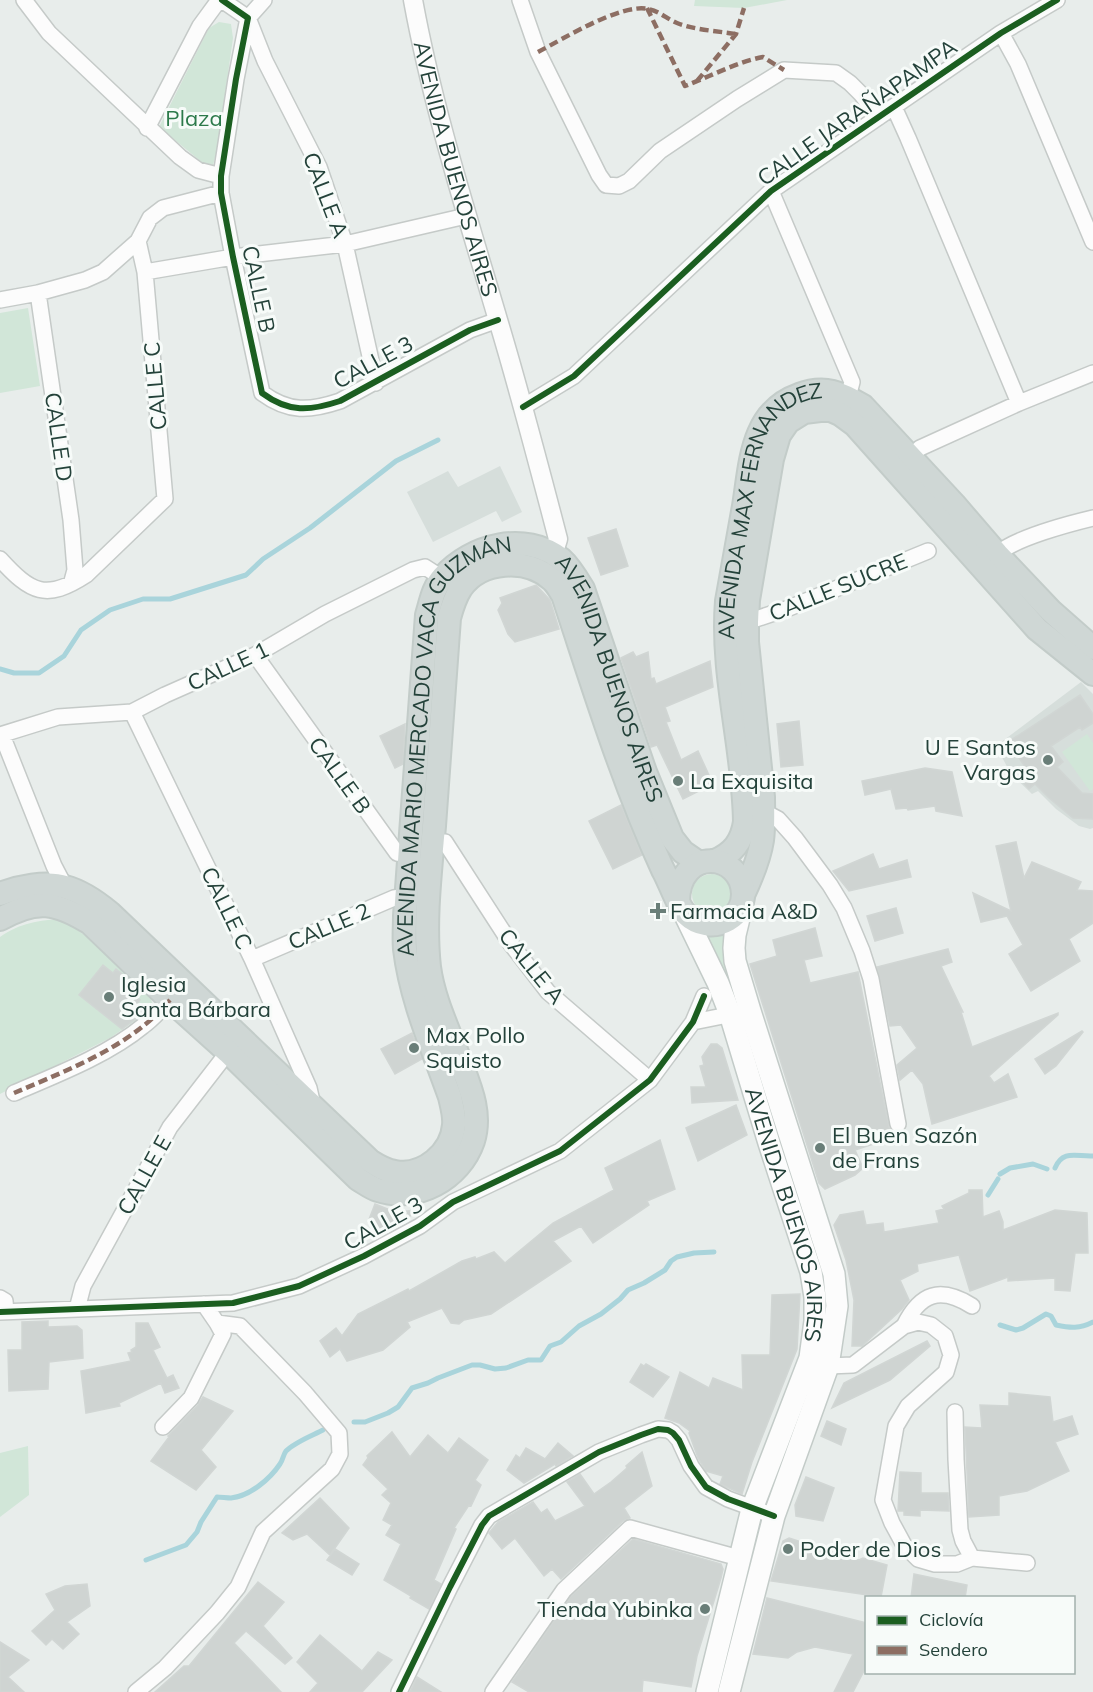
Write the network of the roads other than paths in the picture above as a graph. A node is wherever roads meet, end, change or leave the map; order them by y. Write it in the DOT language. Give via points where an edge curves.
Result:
graph roads {
  1 [pos="24,0"];
  2 [pos="221,0"];
  3 [pos="264,0"];
  4 [pos="413,0"];
  5 [pos="520,0"];
  6 [pos="1057,0"];
  7 [pos="248,18"];
  8 [pos="1001,33"];
  9 [pos="894,107"];
  10 [pos="879,117"];
  11 [pos="147,128"];
  12 [pos="221,176"];
  13 [pos="771,191"];
  14 [pos="221,193"];
  15 [pos="466,216"];
  16 [pos="138,241"];
  17 [pos="1093,242"];
  18 [pos="345,244"];
  19 [pos="233,257"];
  20 [pos="145,272"];
  21 [pos="38,293"];
  22 [pos="0,300"];
  23 [pos="498,320"];
  24 [pos="1093,373"];
  25 [pos="376,383"];
  26 [pos="262,393"];
  27 [pos="1019,403"];
  28 [pos="844,405"];
  29 [pos="523,407"];
  30 [pos="902,464"];
  31 [pos="1093,518"];
  32 [pos="928,551"];
  33 [pos="0,559"];
  34 [pos="989,561"];
  35 [pos="547,563"];
  36 [pos="442,578"];
  37 [pos="72,581"];
  38 [pos="736,622"];
  39 [pos="1093,648"];
  40 [pos="255,655"];
  41 [pos="1093,674"];
  42 [pos="132,712"];
  43 [pos="1,735"];
  44 [pos="763,811"];
  45 [pos="432,842"];
  46 [pos="410,855"];
  47 [pos="707,862"];
  48 [pos="0,894"];
  49 [pos="418,896"];
  50 [pos="63,897"];
  51 [pos="742,901"];
  52 [pos="681,907"];
  53 [pos="0,919"];
  54 [pos="252,958"];
  55 [pos="704,996"];
  56 [pos="170,1000"];
  57 [pos="740,1013"];
  58 [pos="693,1022"];
  59 [pos="234,1044"];
  60 [pos="650,1080"];
  61 [pos="14,1093"];
  62 [pos="306,1114"];
  63 [pos="898,1124"];
  64 [pos="436,1173"];
  65 [pos="453,1202"];
  66 [pos="204,1304"];
  67 [pos="972,1306"];
  68 [pos="2,1307"];
  69 [pos="77,1309"];
  70 [pos="217,1323"];
  71 [pos="904,1326"];
  72 [pos="828,1366"];
  73 [pos="955,1412"];
  74 [pos="163,1427"];
  75 [pos="752,1509"];
  76 [pos="774,1516"];
  77 [pos="739,1558"];
  78 [pos="972,1558"];
  79 [pos="1027,1563"];
  80 [pos="136,1692"];
  81 [pos="399,1692"];
  82 [pos="493,1692"];
  83 [pos="707,1692"];
  84 [pos="729,1692"];
  1 -- 11 [label="street" via="49,33"];
  2 -- 7 [label="street"];
  2 -- 11 [label="street" via="200,26"];
  3 -- 7 [label="street"];
  4 -- 15 [label="street, AVENIDA BUENOS AIRES"];
  5 -- 10 [label="street" via="538,52 599,175 612,187 629,182 660,151 784,70 836,73 861,94"];
  6 -- 8 [label="street, CALLE JARAÑAPAMPA"];
  7 -- 12 [label="street, CALLE B"];
  7 -- 18 [label="street, CALLE A" via="265,61 319,167"];
  8 -- 9 [label="street, CALLE JARAÑAPAMPA"];
  8 -- 17 [label="street" via="1018,64"];
  9 -- 10 [label="street, CALLE JARAÑAPAMPA"];
  9 -- 27 [label="street"];
  10 -- 13 [label="street, CALLE JARAÑAPAMPA"];
  11 -- 12 [label="street" via="198,170"];
  12 -- 14 [label="street, CALLE B"];
  13 -- 28 [label="street" via="852,382"];
  13 -- 29 [label="street, CALLE JARAÑAPAMPA" via="574,376"];
  14 -- 16 [label="street" via="163,208 150,218"];
  14 -- 19 [label="street, CALLE B"];
  15 -- 18 [label="street"];
  15 -- 23 [label="street, AVENIDA BUENOS AIRES"];
  16 -- 20 [label="street, CALLE C"];
  16 -- 21 [label="street" via="103,272"];
  18 -- 19 [label="street"];
  18 -- 25 [label="street, CALLE A"];
  19 -- 20 [label="street"];
  19 -- 26 [label="street, CALLE B"];
  20 -- 37 [label="street, CALLE C" via="165,500 86,575"];
  21 -- 22 [label="street"];
  21 -- 37 [label="street, CALLE D" via="71,520 75,570"];
  23 -- 25 [label="street, CALLE 3" via="470,330"];
  23 -- 29 [label="street, AVENIDA BUENOS AIRES"];
  24 -- 27 [label="street"];
  25 -- 26 [label="street, CALLE 3" via="319,408 288,407"];
  27 -- 30 [label="street" via="920,448"];
  28 -- 30 [label="main road, AVENIDA MAX FERNANDEZ" via="855,425"];
  28 -- 38 [label="main road, AVENIDA MAX FERNANDEZ" via="804,412 788,422 779,435 748,600"];
  29 -- 35 [label="street, AVENIDA BUENOS AIRES" via="558,539"];
  30 -- 34 [label="main road, AVENIDA MAX FERNANDEZ"];
  31 -- 34 [label="street" via="1006,546"];
  32 -- 38 [label="street, CALLE SUCRE" via="789,608"];
  33 -- 37 [label="street" via="34,588 54,591"];
  34 -- 39 [label="main road, AVENIDA MAX FERNANDEZ"];
  34 -- 41 [label="main road, AVENIDA MAX FERNANDEZ" via="1037,629"];
  35 -- 36 [label="main road, AVENIDA MARIO MERCADO VACA GUZMÁN" via="535,547 502,544 479,550 458,562"];
  35 -- 45 [label="main road, AVENIDA MARIO MERCADO VACA GUZMÁN" via="531,568 499,565 479,572 462,586 453,602"];
  35 -- 47 [label="main road, AVENIDA BUENOS AIRES" via="562,560 583,589 645,772 672,838 683,852"];
  35 -- 52 [label="main road, AVENIDA BUENOS AIRES" via="563,596 626,782"];
  36 -- 40 [label="street, CALLE 1" via="425,567 413,570"];
  36 -- 46 [label="main road, AVENIDA MARIO MERCADO VACA GUZMÁN" via="433,592 427,615"];
  38 -- 44 [label="main road, AVENIDA MAX FERNANDEZ" via="747,642"];
  38 -- 47 [label="main road, AVENIDA MAX FERNANDEZ" via="727,651 745,822 733,850 725,857"];
  40 -- 42 [label="street, CALLE 1"];
  40 -- 46 [label="street, CALLE B" via="396,853"];
  42 -- 43 [label="street, CALLE 1" via="58,717"];
  42 -- 54 [label="street, CALLE C"];
  43 -- 50 [label="street"];
  44 -- 51 [label="main road, AVENIDA MAX FERNANDEZ" via="762,840"];
  44 -- 63 [label="street" via="778,819 844,908 871,979"];
  45 -- 49 [label="main road, AVENIDA MARIO MERCADO VACA GUZMÁN"];
  45 -- 60 [label="street, CALLE A" via="445,842 510,944 548,992"];
  46 -- 49 [label="main road, AVENIDA MARIO MERCADO VACA GUZMÁN"];
  47 -- 51 [label="main road" via="730,867 738,875"];
  47 -- 52 [label="main road" via="683,877 678,890"];
  48 -- 50 [label="main road, AVENIDA MARIO MERCADO VACA GUZMÁN" via="39,885"];
  49 -- 54 [label="street, CALLE 2" via="394,898"];
  49 -- 64 [label="main road, AVENIDA MARIO MERCADO VACA GUZMÁN" via="430,970 473,1095 476,1115 474,1139 463,1161 455,1171"];
  50 -- 53 [label="main road, AVENIDA MARIO MERCADO VACA GUZMÁN"];
  50 -- 56 [label="main road, AVENIDA MARIO MERCADO VACA GUZMÁN"];
  50 -- 59 [label="main road, AVENIDA MARIO MERCADO VACA GUZMÁN" via="98,903 110,913"];
  51 -- 52 [label="main road" via="736,914 708,925 698,923"];
  51 -- 57 [label="main road, AVENIDA BUENOS AIRES" via="734,948"];
  52 -- 57 [label="main road, AVENIDA BUENOS AIRES" via="718,983"];
  54 -- 62 [label="street, CALLE C" via="309,1088"];
  55 -- 58 [label="street, CALLE 3"];
  56 -- 59 [label="main road, AVENIDA MARIO MERCADO VACA GUZMÁN"];
  56 -- 61 [label="street" via="143,1026 109,1048"];
  57 -- 58 [label="street"];
  57 -- 72 [label="main road, AVENIDA BUENOS AIRES" via="834,1274 837,1306"];
  57 -- 75 [label="main road, AVENIDA BUENOS AIRES" via="765,1132 811,1272 815,1321 810,1358"];
  58 -- 60 [label="street, CALLE 3"];
  59 -- 62 [label="main road, AVENIDA MARIO MERCADO VACA GUZMÁN"];
  59 -- 69 [label="street, CALLE E" via="170,1127 83,1286"];
  60 -- 65 [label="street, CALLE 3" via="560,1151"];
  62 -- 64 [label="main road, AVENIDA MARIO MERCADO VACA GUZMÁN" via="358,1179 376,1190 393,1194 431,1188"];
  64 -- 65 [label="street"];
  65 -- 66 [label="street, CALLE 3" via="420,1226 299,1286 233,1303"];
  66 -- 69 [label="street, CALLE 3"];
  66 -- 70 [label="street"];
  67 -- 71 [label="street" via="943,1293 933,1295 911,1313"];
  68 -- 69 [label="street, CALLE 3"];
  70 -- 74 [label="street" via="223,1334 191,1398"];
  70 -- 80 [label="street" via="240,1326 305,1393 339,1433 340,1454 332,1469 263,1532 237,1587 217,1613 165,1668"];
  71 -- 72 [label="street" via="853,1365"];
  71 -- 78 [label="street" via="918,1322 931,1325 945,1336 950,1365 908,1406 896,1426 883,1500 904,1545 918,1559 957,1564"];
  72 -- 76 [label="main road, AVENIDA BUENOS AIRES"];
  73 -- 78 [label="street" via="960,1530"];
  75 -- 76 [label="street"];
  75 -- 77 [label="main road, AVENIDA BUENOS AIRES"];
  75 -- 81 [label="street" via="706,1487 679,1440 668,1430 640,1435 600,1452 489,1516"];
  76 -- 84 [label="main road, AVENIDA BUENOS AIRES"];
  77 -- 82 [label="street" via="630,1528 564,1590"];
  77 -- 83 [label="main road, AVENIDA BUENOS AIRES"];
  78 -- 79 [label="street"];
}
